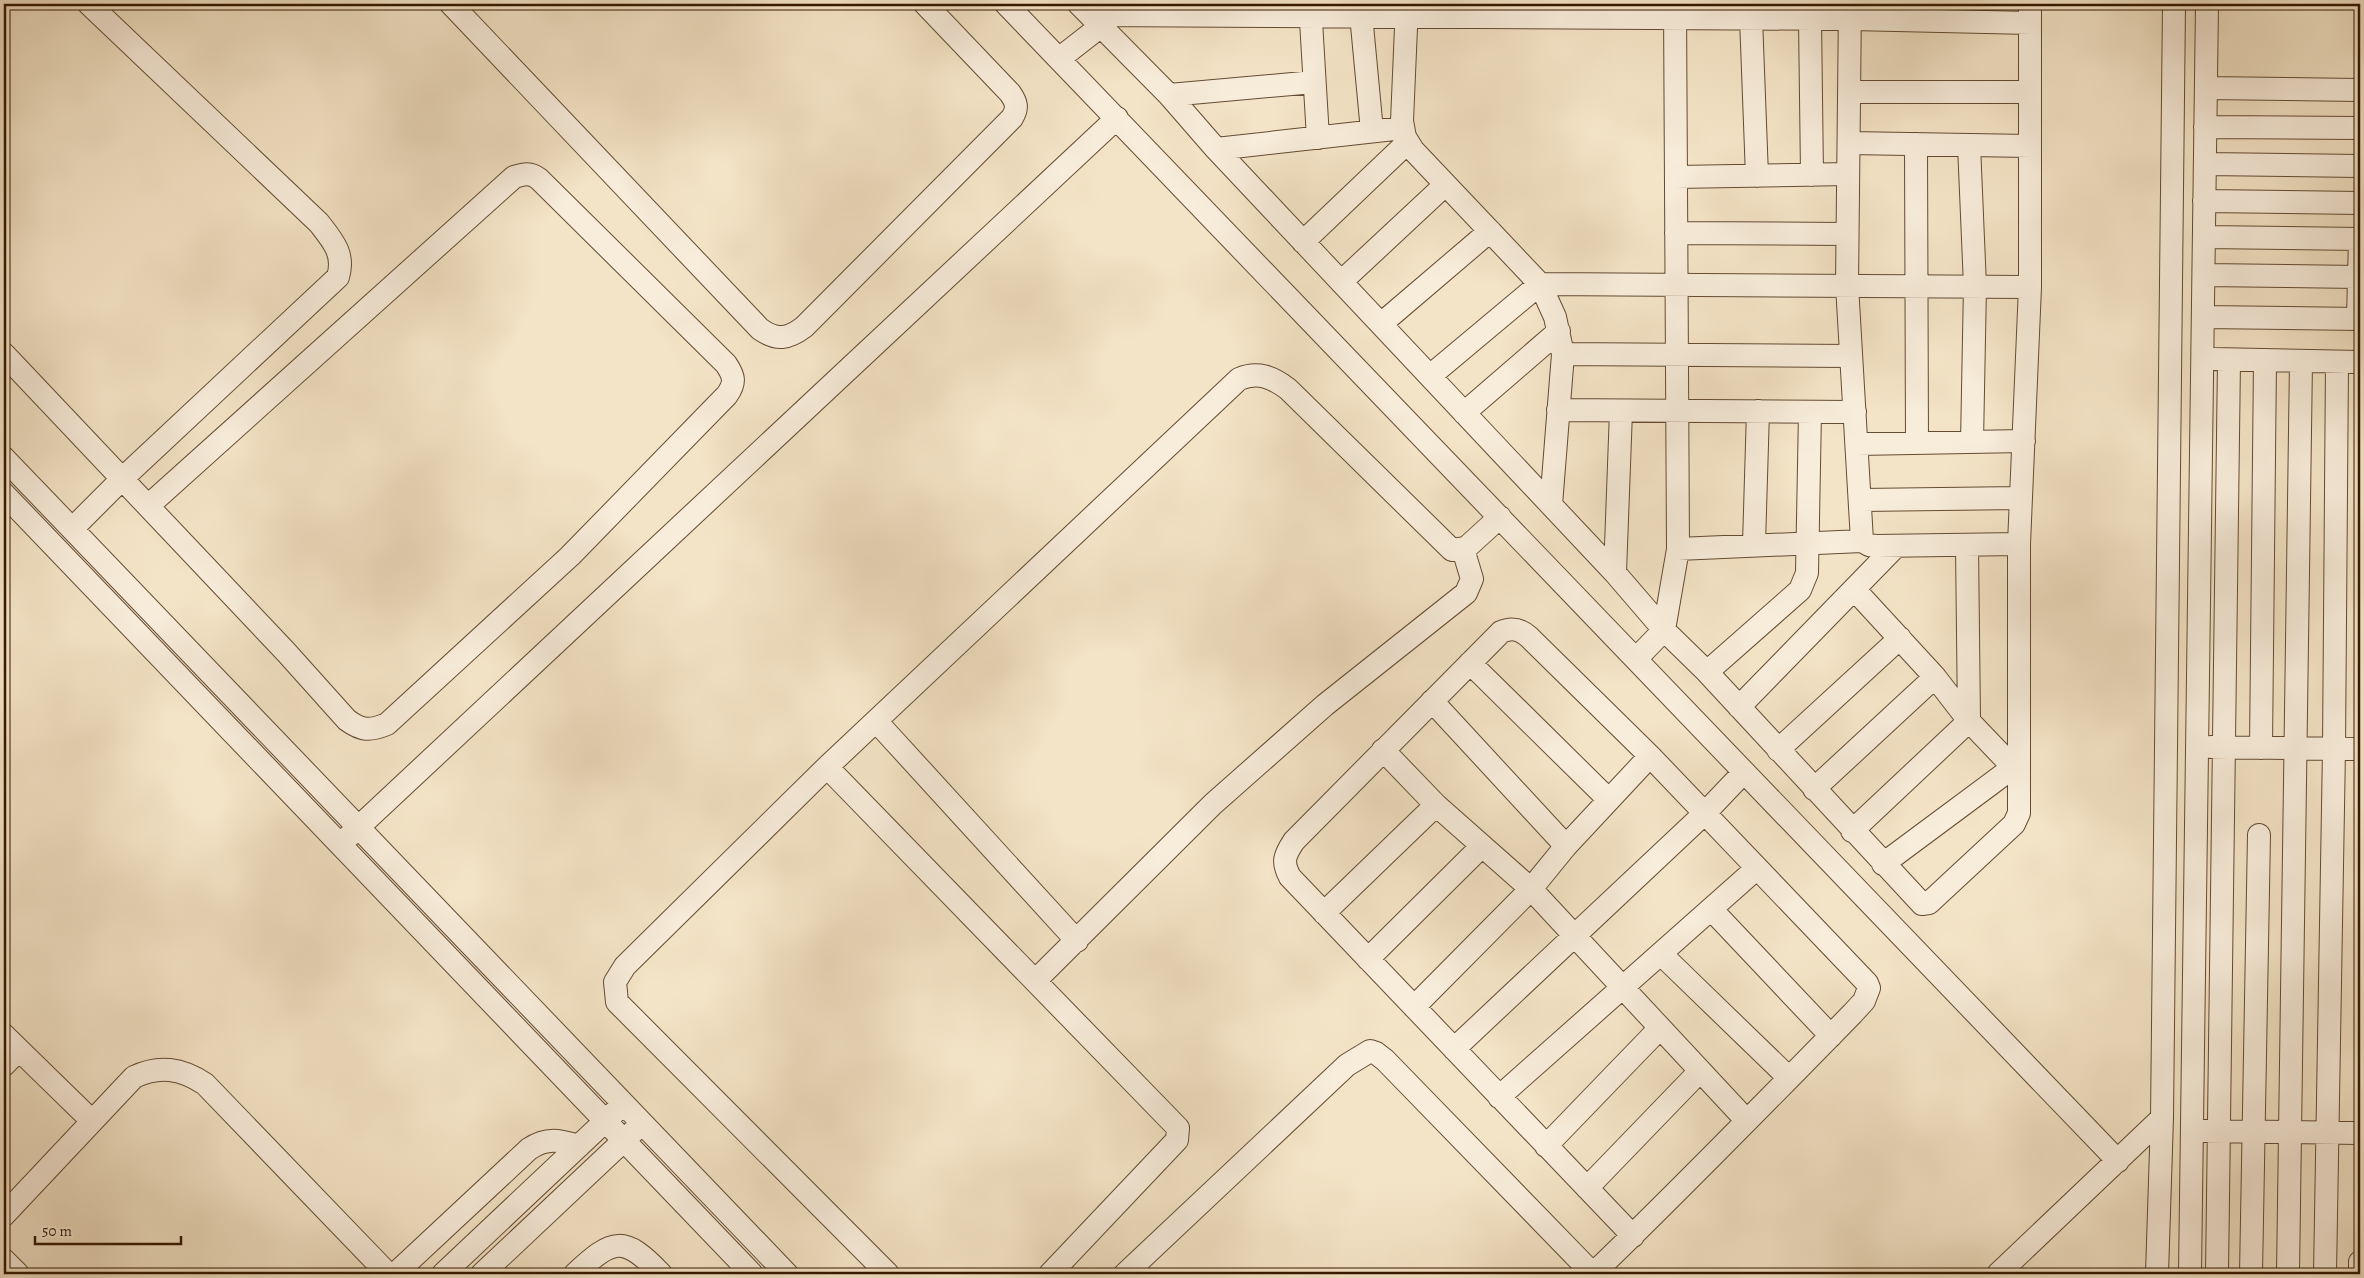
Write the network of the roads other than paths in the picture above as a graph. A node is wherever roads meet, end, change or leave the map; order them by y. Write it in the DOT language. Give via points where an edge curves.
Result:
graph roads {
  1 [pos="89,4"];
  2 [pos="451,4"];
  3 [pos="925,4"];
  4 [pos="1006,4"];
  5 [pos="2174,4"];
  6 [pos="2207,4"];
  7 [pos="1167,10"];
  8 [pos="1310,10"];
  9 [pos="1360,10"];
  10 [pos="1407,10"];
  11 [pos="1491,10"];
  12 [pos="1540,10"];
  13 [pos="1675,11"];
  14 [pos="1850,11"];
  15 [pos="1918,12"];
  16 [pos="1096,13"];
  17 [pos="1972,13"];
  18 [pos="2030,14"];
  19 [pos="1751,18"];
  20 [pos="1810,18"];
  21 [pos="1060,58"];
  22 [pos="1314,82"];
  23 [pos="2206,88"];
  24 [pos="2360,90"];
  25 [pos="1850,92"];
  26 [pos="2030,92"];
  27 [pos="1169,95"];
  28 [pos="1116,118"];
  29 [pos="2205,126"];
  30 [pos="2360,128"];
  31 [pos="1372,131"];
  32 [pos="1406,135"];
  33 [pos="1318,138"];
  34 [pos="1849,143"];
  35 [pos="1916,144"];
  36 [pos="1969,145"];
  37 [pos="2030,146"];
  38 [pos="1216,149"];
  39 [pos="2205,164"];
  40 [pos="2360,166"];
  41 [pos="1848,174"];
  42 [pos="1812,175"];
  43 [pos="1757,176"];
  44 [pos="1676,177"];
  45 [pos="1446,185"];
  46 [pos="2204,201"];
  47 [pos="2360,203"];
  48 [pos="1490,231"];
  49 [pos="1676,233"];
  50 [pos="1847,234"];
  51 [pos="2204,237"];
  52 [pos="2360,240"];
  53 [pos="1303,242"];
  54 [pos="2204,276"];
  55 [pos="2359,277"];
  56 [pos="1341,282"];
  57 [pos="1540,284"];
  58 [pos="1676,284"];
  59 [pos="1847,285"];
  60 [pos="1918,286"];
  61 [pos="1975,286"];
  62 [pos="2030,287"];
  63 [pos="2203,317"];
  64 [pos="2359,319"];
  65 [pos="1381,324"];
  66 [pos="1559,331"];
  67 [pos="4,354"];
  68 [pos="1563,354"];
  69 [pos="1677,354"];
  70 [pos="1851,356"];
  71 [pos="2202,359"];
  72 [pos="2229,360"];
  73 [pos="2265,360"];
  74 [pos="2301,361"];
  75 [pos="2337,362"];
  76 [pos="2360,362"];
  77 [pos="1430,376"];
  78 [pos="1558,410"];
  79 [pos="1677,410"];
  80 [pos="1621,411"];
  81 [pos="1758,411"];
  82 [pos="1810,412"];
  83 [pos="1855,412"];
  84 [pos="1464,413"];
  85 [pos="2024,441"];
  86 [pos="1972,442"];
  87 [pos="1917,443"];
  88 [pos="1857,444"];
  89 [pos="4,458"];
  90 [pos="122,479"];
  91 [pos="4,494"];
  92 [pos="2021,498"];
  93 [pos="1861,500"];
  94 [pos="1551,505"];
  95 [pos="148,506"];
  96 [pos="1500,517"];
  97 [pos="72,529"];
  98 [pos="1862,540"];
  99 [pos="1806,543"];
  100 [pos="1754,544"];
  101 [pos="2019,544"];
  102 [pos="1967,545"];
  103 [pos="1896,546"];
  104 [pos="1464,549"];
  105 [pos="1678,549"];
  106 [pos="1615,573"];
  107 [pos="1854,589"];
  108 [pos="1664,630"];
  109 [pos="1900,638"];
  110 [pos="1636,659"];
  111 [pos="1470,663"];
  112 [pos="1707,672"];
  113 [pos="1935,677"];
  114 [pos="1432,701"];
  115 [pos="1739,707"];
  116 [pos="876,721"];
  117 [pos="1969,721"];
  118 [pos="2198,747"];
  119 [pos="2225,747"];
  120 [pos="2261,748"];
  121 [pos="2295,749"];
  122 [pos="2334,749"];
  123 [pos="2360,749"];
  124 [pos="1383,750"];
  125 [pos="1778,750"];
  126 [pos="1650,756"];
  127 [pos="2016,765"];
  128 [pos="827,767"];
  129 [pos="1744,772"];
  130 [pos="1814,789"];
  131 [pos="1609,800"];
  132 [pos="1436,805"];
  133 [pos="1705,813"];
  134 [pos="358,827"];
  135 [pos="1852,831"];
  136 [pos="2224,834"];
  137 [pos="2259,834"];
  138 [pos="2294,836"];
  139 [pos="341,844"];
  140 [pos="1566,846"];
  141 [pos="1481,847"];
  142 [pos="1883,864"];
  143 [pos="1756,869"];
  144 [pos="1531,889"];
  145 [pos="1711,909"];
  146 [pos="1324,913"];
  147 [pos="1574,935"];
  148 [pos="1076,941"];
  149 [pos="1661,954"];
  150 [pos="1368,959"];
  151 [pos="1036,980"];
  152 [pos="1623,987"];
  153 [pos="1414,1007"];
  154 [pos="1660,1028"];
  155 [pos="1831,1036"];
  156 [pos="1454,1049"];
  157 [pos="9,1050"];
  158 [pos="1700,1071"];
  159 [pos="1789,1078"];
  160 [pos="1500,1097"];
  161 [pos="624,1104"];
  162 [pos="2162,1118"];
  163 [pos="606,1120"];
  164 [pos="92,1121"];
  165 [pos="1747,1121"];
  166 [pos="642,1123"];
  167 [pos="2193,1131"];
  168 [pos="2219,1131"];
  169 [pos="2254,1132"];
  170 [pos="2291,1132"];
  171 [pos="2327,1133"];
  172 [pos="2360,1133"];
  173 [pos="625,1139"];
  174 [pos="579,1146"];
  175 [pos="1546,1146"];
  176 [pos="2118,1161"];
  177 [pos="1587,1188"];
  178 [pos="4,1215"];
  179 [pos="1633,1236"];
  180 [pos="4,1260"];
  181 [pos="2360,1262"];
  182 [pos="18,1274"];
  183 [pos="388,1274"];
  184 [pos="396,1274"];
  185 [pos="443,1274"];
  186 [pos="482,1274"];
  187 [pos="575,1274"];
  188 [pos="660,1274"];
  189 [pos="752,1274"];
  190 [pos="787,1274"];
  191 [pos="888,1274"];
  192 [pos="1050,1274"];
  193 [pos="1125,1274"];
  194 [pos="1593,1274"];
  195 [pos="1998,1274"];
  196 [pos="2157,1274"];
  197 [pos="2190,1274"];
  198 [pos="2217,1274"];
  199 [pos="2251,1274"];
  200 [pos="2288,1274"];
  201 [pos="2325,1274"];
  202 [pos="2360,1274"];
  1 -- 90 [label="street" via="320,223 334,242 342,266 338,277"];
  2 -- 3 [label="street" via="760,329 780,339 794,335 804,327 1016,111 1016,102 1010,94"];
  4 -- 21 [label="street"];
  5 -- 162 [label="street"];
  6 -- 23 [label="street"];
  7 -- 8 [label="street"];
  7 -- 16 [label="street"];
  8 -- 9 [label="street"];
  8 -- 22 [label="street"];
  9 -- 10 [label="street"];
  9 -- 31 [label="street"];
  10 -- 11 [label="street"];
  10 -- 32 [label="street"];
  11 -- 12 [label="street"];
  12 -- 13 [label="street"];
  13 -- 19 [label="street"];
  13 -- 44 [label="street"];
  14 -- 15 [label="street"];
  14 -- 20 [label="street"];
  14 -- 25 [label="street"];
  15 -- 17 [label="street"];
  16 -- 21 [label="street"];
  16 -- 27 [label="street"];
  17 -- 18 [label="street"];
  18 -- 26 [label="street"];
  19 -- 20 [label="street"];
  19 -- 43 [label="street"];
  20 -- 42 [label="street"];
  21 -- 28 [label="street"];
  22 -- 27 [label="street"];
  22 -- 33 [label="street"];
  23 -- 24 [label="street"];
  23 -- 29 [label="street"];
  25 -- 26 [label="street"];
  25 -- 34 [label="street"];
  26 -- 37 [label="street"];
  27 -- 38 [label="street"];
  28 -- 96 [label="street"];
  28 -- 134 [label="street"];
  29 -- 30 [label="street"];
  29 -- 39 [label="street"];
  31 -- 32 [label="street"];
  31 -- 33 [label="street"];
  32 -- 45 [label="street"];
  32 -- 53 [label="street"];
  33 -- 38 [label="street"];
  34 -- 35 [label="street"];
  34 -- 41 [label="street"];
  35 -- 36 [label="street"];
  35 -- 60 [label="street"];
  36 -- 37 [label="street"];
  36 -- 61 [label="street"];
  37 -- 62 [label="street"];
  38 -- 53 [label="street"];
  39 -- 40 [label="street"];
  39 -- 46 [label="street"];
  41 -- 42 [label="street"];
  41 -- 50 [label="street"];
  42 -- 43 [label="street"];
  43 -- 44 [label="street"];
  44 -- 49 [label="street"];
  45 -- 48 [label="street"];
  45 -- 56 [label="street"];
  46 -- 47 [label="street"];
  46 -- 51 [label="street"];
  48 -- 57 [label="street"];
  48 -- 65 [label="street"];
  49 -- 50 [label="street"];
  49 -- 58 [label="street"];
  50 -- 59 [label="street"];
  51 -- 52 [label="street"];
  51 -- 54 [label="street"];
  52 -- 55 [label="street"];
  53 -- 56 [label="street"];
  54 -- 55 [label="street"];
  54 -- 63 [label="street"];
  55 -- 64 [label="street"];
  56 -- 65 [label="street"];
  57 -- 58 [label="street"];
  57 -- 66 [label="street"];
  57 -- 77 [label="street"];
  58 -- 59 [label="street"];
  58 -- 69 [label="street"];
  59 -- 60 [label="street"];
  59 -- 70 [label="street"];
  60 -- 61 [label="street"];
  60 -- 87 [label="street"];
  61 -- 62 [label="street"];
  61 -- 86 [label="street"];
  62 -- 85 [label="street"];
  63 -- 64 [label="street"];
  63 -- 71 [label="street"];
  65 -- 77 [label="street"];
  66 -- 68 [label="street"];
  66 -- 84 [label="street"];
  67 -- 90 [label="street"];
  68 -- 69 [label="street"];
  68 -- 78 [label="street"];
  69 -- 70 [label="street"];
  69 -- 79 [label="street"];
  70 -- 83 [label="street"];
  71 -- 72 [label="street"];
  71 -- 118 [label="street"];
  72 -- 73 [label="street"];
  72 -- 119 [label="street"];
  73 -- 74 [label="street"];
  73 -- 120 [label="street"];
  74 -- 75 [label="street"];
  74 -- 121 [label="street"];
  75 -- 76 [label="street"];
  75 -- 122 [label="street"];
  77 -- 84 [label="street"];
  78 -- 80 [label="street"];
  78 -- 94 [label="street"];
  79 -- 80 [label="street"];
  79 -- 81 [label="street"];
  79 -- 105 [label="street"];
  80 -- 106 [label="street"];
  81 -- 82 [label="street"];
  81 -- 100 [label="street"];
  82 -- 83 [label="street"];
  82 -- 99 [label="street"];
  83 -- 88 [label="street"];
  84 -- 94 [label="street"];
  85 -- 86 [label="street"];
  85 -- 92 [label="street"];
  86 -- 87 [label="street"];
  87 -- 88 [label="street"];
  88 -- 93 [label="street"];
  89 -- 97 [label="street"];
  90 -- 95 [label="street"];
  90 -- 97 [label="street"];
  91 -- 139 [label="street"];
  92 -- 93 [label="street"];
  92 -- 101 [label="street"];
  93 -- 98 [label="street"];
  94 -- 106 [label="street"];
  95 -- 95 [label="street" via="514,178 524,174 533,174 539,179 726,364 734,380 727,395 570,556 387,724 368,731 347,720"];
  96 -- 104 [label="street"];
  96 -- 110 [label="street"];
  97 -- 134 [label="street"];
  98 -- 99 [label="street"];
  98 -- 103 [label="street" via="1869,545"];
  99 -- 100 [label="street"];
  99 -- 112 [label="street" via="1807,573 1800,590"];
  100 -- 105 [label="street"];
  101 -- 102 [label="street"];
  101 -- 127 [label="street"];
  102 -- 103 [label="street"];
  102 -- 117 [label="street"];
  103 -- 107 [label="street"];
  104 -- 116 [label="street" via="1448,547 1288,389 1272,378 1247,376 1238,379"];
  104 -- 148 [label="street" via="1472,578 1466,593 1325,705 1220,798"];
  105 -- 108 [label="street"];
  106 -- 108 [label="street"];
  107 -- 109 [label="street"];
  107 -- 115 [label="street"];
  108 -- 110 [label="street"];
  108 -- 112 [label="street"];
  109 -- 113 [label="street"];
  109 -- 125 [label="street"];
  110 -- 129 [label="street"];
  111 -- 114 [label="street"];
  111 -- 126 [label="street" via="1501,632 1509,628 1523,632"];
  111 -- 131 [label="street"];
  112 -- 115 [label="street"];
  113 -- 117 [label="street"];
  113 -- 130 [label="street"];
  114 -- 124 [label="street"];
  114 -- 140 [label="street"];
  115 -- 125 [label="street"];
  116 -- 128 [label="street"];
  116 -- 148 [label="street"];
  117 -- 127 [label="street"];
  117 -- 135 [label="street"];
  118 -- 119 [label="street"];
  118 -- 167 [label="street"];
  119 -- 120 [label="street"];
  119 -- 136 [label="street"];
  120 -- 121 [label="street"];
  121 -- 122 [label="street"];
  121 -- 138 [label="street"];
  122 -- 123 [label="street"];
  122 -- 171 [label="street"];
  124 -- 132 [label="street"];
  124 -- 146 [label="street" via="1294,841 1285,855 1284,866 1290,877"];
  125 -- 130 [label="street"];
  126 -- 131 [label="street"];
  126 -- 133 [label="street"];
  127 -- 142 [label="street"];
  127 -- 142 [label="street" via="2019,813 2014,824 1929,903 1918,903"];
  128 -- 151 [label="street"];
  128 -- 191 [label="street" via="625,966 615,982 617,1002"];
  129 -- 133 [label="street"];
  129 -- 176 [label="street"];
  130 -- 135 [label="street"];
  131 -- 140 [label="street"];
  132 -- 141 [label="street"];
  132 -- 146 [label="street"];
  133 -- 143 [label="street"];
  133 -- 147 [label="street"];
  134 -- 139 [label="street"];
  134 -- 161 [label="street"];
  135 -- 142 [label="street"];
  136 -- 137 [label="street"];
  136 -- 168 [label="street"];
  137 -- 138 [label="street"];
  137 -- 169 [label="street"];
  138 -- 170 [label="street"];
  139 -- 163 [label="street"];
  140 -- 144 [label="street"];
  141 -- 144 [label="street"];
  141 -- 150 [label="street"];
  143 -- 145 [label="street"];
  143 -- 155 [label="street" via="1869,988 1864,1001"];
  144 -- 147 [label="street"];
  144 -- 153 [label="street"];
  145 -- 149 [label="street"];
  145 -- 155 [label="street"];
  146 -- 150 [label="street"];
  147 -- 152 [label="street"];
  147 -- 156 [label="street"];
  148 -- 151 [label="street"];
  149 -- 152 [label="street"];
  149 -- 159 [label="street"];
  150 -- 153 [label="street"];
  151 -- 192 [label="street" via="1172,1120 1179,1136"];
  152 -- 154 [label="street"];
  152 -- 160 [label="street"];
  153 -- 156 [label="street"];
  154 -- 158 [label="street"];
  154 -- 175 [label="street"];
  155 -- 159 [label="street"];
  156 -- 160 [label="street"];
  157 -- 164 [label="street"];
  158 -- 165 [label="street"];
  158 -- 177 [label="street"];
  159 -- 165 [label="street"];
  160 -- 175 [label="street"];
  161 -- 163 [label="street"];
  161 -- 166 [label="street"];
  162 -- 176 [label="street"];
  162 -- 196 [label="street"];
  163 -- 173 [label="street"];
  163 -- 174 [label="street"];
  164 -- 178 [label="street"];
  164 -- 183 [label="street" via="134,1077 149,1069 163,1069 196,1078"];
  165 -- 179 [label="street"];
  166 -- 173 [label="street"];
  166 -- 190 [label="street"];
  167 -- 168 [label="street"];
  167 -- 197 [label="street"];
  168 -- 169 [label="street"];
  168 -- 198 [label="street"];
  169 -- 170 [label="street"];
  169 -- 199 [label="street"];
  170 -- 171 [label="street"];
  170 -- 200 [label="street"];
  171 -- 172 [label="street"];
  171 -- 201 [label="street"];
  173 -- 186 [label="street"];
  173 -- 189 [label="street"];
  174 -- 184 [label="street" via="562,1140 548,1140 529,1149"];
  174 -- 185 [label="street"];
  175 -- 177 [label="street"];
  176 -- 195 [label="street"];
  177 -- 179 [label="street"];
  179 -- 194 [label="street"];
  180 -- 182 [label="street"];
  181 -- 202 [label="street"];
  187 -- 188 [label="street" via="612,1246 628,1247 643,1255"];
  193 -- 194 [label="street" via="1347,1065 1370,1051 1385,1060"];
}
